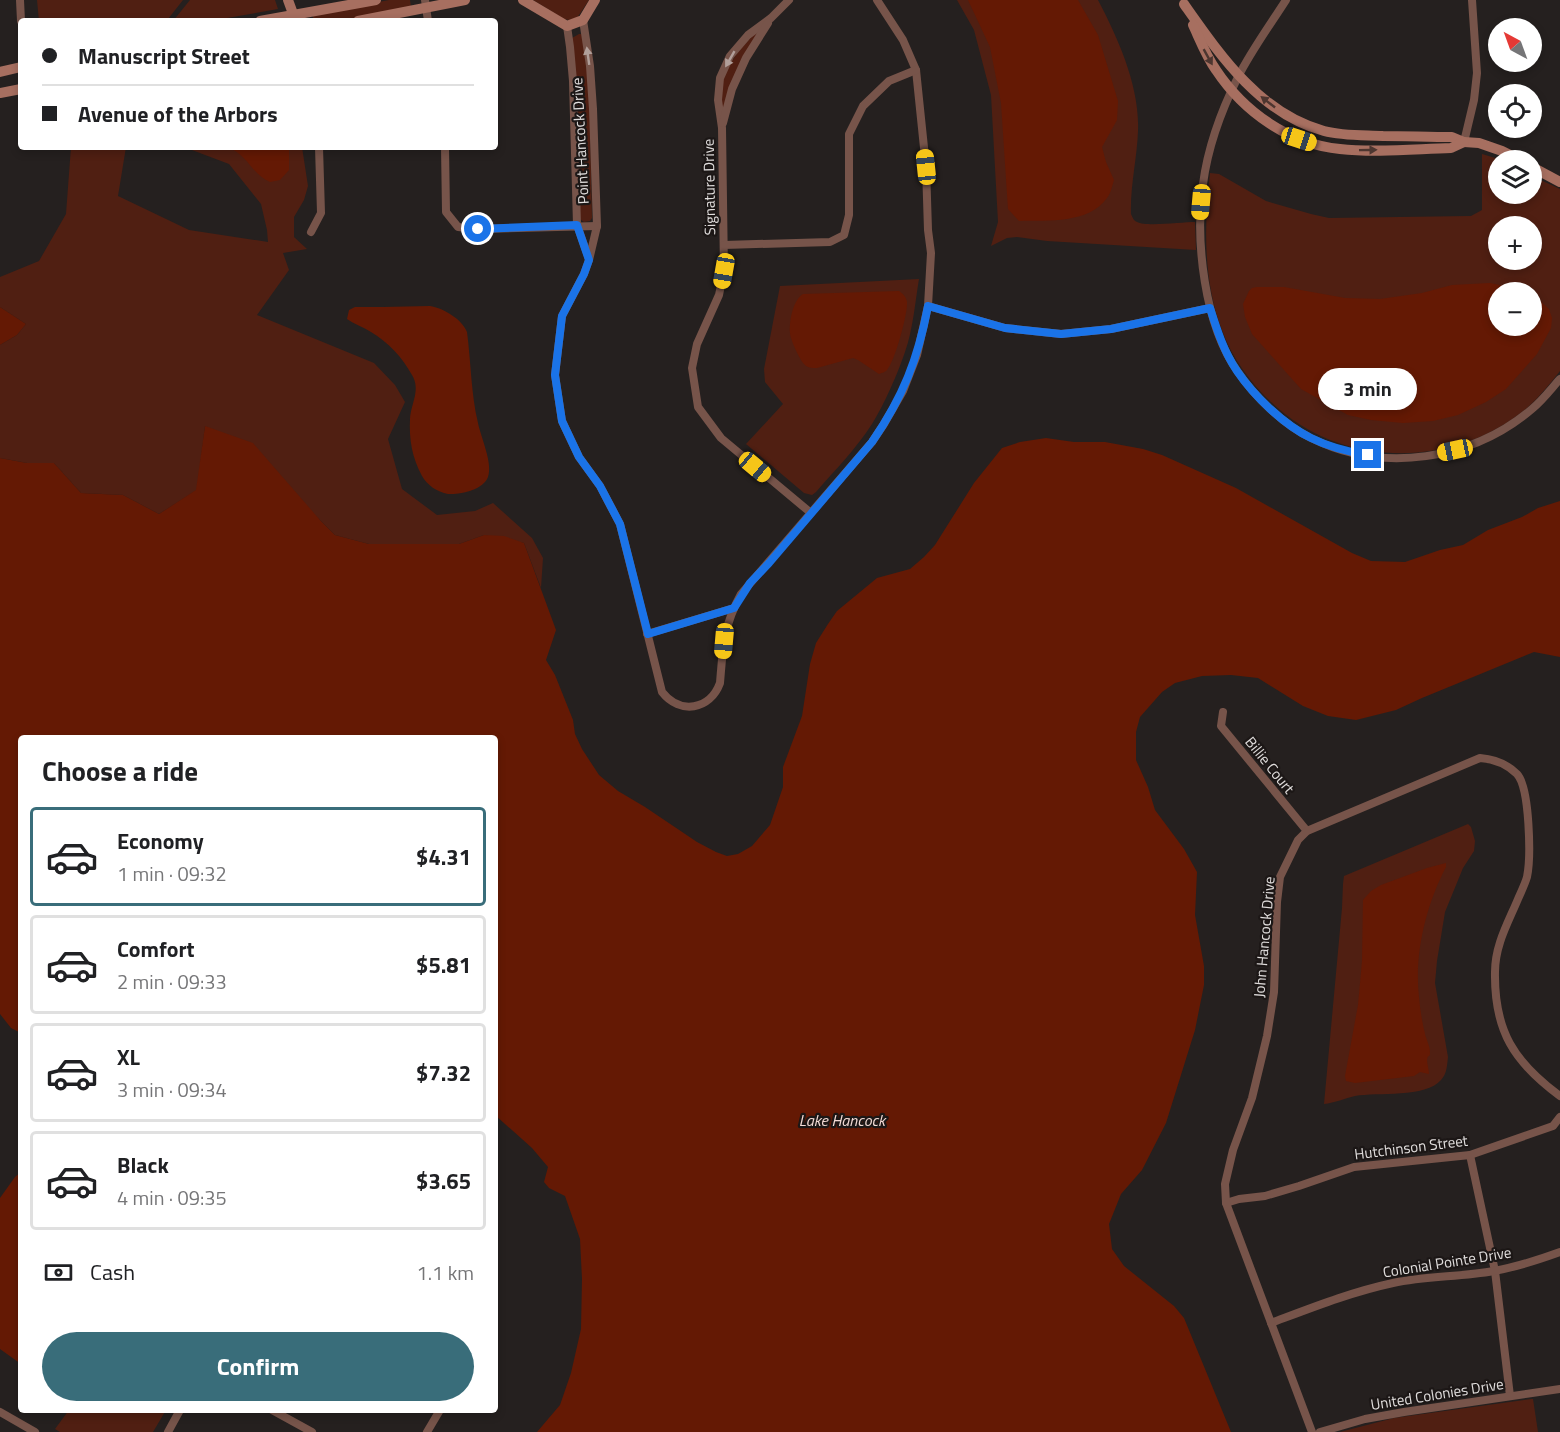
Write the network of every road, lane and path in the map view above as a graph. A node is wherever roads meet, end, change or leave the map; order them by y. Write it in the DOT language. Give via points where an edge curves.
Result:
graph roads {
  1 [pos="20,0"];
  2 [pos="288,0"];
  3 [pos="376,0"];
  4 [pos="465,0"];
  5 [pos="523,0"];
  6 [pos="595,0"];
  7 [pos="789,0"];
  8 [pos="877,0"];
  9 [pos="1286,0"];
  10 [pos="1472,0"];
  11 [pos="1183,2"];
  12 [pos="425,4"];
  13 [pos="21,18"];
  14 [pos="295,18"];
  15 [pos="370,18"];
  16 [pos="771,18"];
  17 [pos="583,20"];
  18 [pos="567,26"];
  19 [pos="18,68"];
  20 [pos="916,70"];
  21 [pos="0,72"];
  22 [pos="1238,75"];
  23 [pos="18,90"];
  24 [pos="1232,90"];
  25 [pos="0,93"];
  26 [pos="722,128"];
  27 [pos="1464,142"];
  28 [pos="319,150"];
  29 [pos="445,150"];
  30 [pos="1499,150"];
  31 [pos="1542,172"];
  32 [pos="1560,182"];
  33 [pos="577,225"];
  34 [pos="597,226"];
  35 [pos="311,232"];
  36 [pos="724,245"];
  37 [pos="589,260"];
  38 [pos="928,306"];
  39 [pos="1210,308"];
  40 [pos="1560,379"];
  41 [pos="811,513"];
  42 [pos="734,608"];
  43 [pos="648,634"];
  44 [pos="1223,712"];
  45 [pos="1307,831"];
  46 [pos="1560,1096"];
  47 [pos="1560,1117"];
  48 [pos="1470,1155"];
  49 [pos="1226,1203"];
  50 [pos="1560,1252"];
  51 [pos="1495,1271"];
  52 [pos="1271,1323"];
  53 [pos="1560,1389"];
  54 [pos="1510,1396"];
  55 [pos="0,1412"];
  56 [pos="178,1413"];
  57 [pos="277,1413"];
  58 [pos="438,1413"];
  59 [pos="35,1432"];
  60 [pos="168,1432"];
  61 [pos="312,1432"];
  62 [pos="428,1432"];
  63 [pos="1312,1432"];
  64 [pos="1320,1432"];
  1 -- 13 [label="street"];
  2 -- 14 [label="street"];
  3 -- 14 [label="street"];
  4 -- 12 [label="street"];
  5 -- 18 [label="street"];
  6 -- 17 [label="street"];
  7 -- 16 [label="street, Signature Drive"];
  8 -- 20 [label="street, Point Hancock Drive" via="903,40"];
  9 -- 22 [label="street"];
  10 -- 27 [label="street" via="1477,73"];
  11 -- 22 [label="street"];
  11 -- 24 [label="street, one-way" via="1215,70"];
  12 -- 15 [label="street"];
  16 -- 26 [label="street, Signature Drive" via="732,89"];
  16 -- 26 [label="street, Signature Drive, one-way" via="748,34 730,56 720,78"];
  17 -- 18 [label="street"];
  34 -- 17 [label="street, Point Hancock Drive, one-way" via="593,109"];
  18 -- 33 [label="street, Point Hancock Drive" via="573,81"];
  19 -- 21 [label="street"];
  20 -- 36 [label="street" via="889,81 863,106 849,134 849,215 844,235 830,242"];
  20 -- 38 [label="street, Point Hancock Drive" via="931,253"];
  22 -- 24 [label="street"];
  27 -- 22 [label="street, one-way" via="1452,137 1324,131 1278,110"];
  23 -- 25 [label="street"];
  24 -- 27 [label="street, one-way" via="1267,123 1321,146 1361,150 1451,148"];
  24 -- 39 [label="street" via="1218,121 1203,184 1201,237"];
  26 -- 36 [label="street, Signature Drive"];
  27 -- 30 [label="street"];
  28 -- 35 [label="street" via="321,213"];
  29 -- 33 [label="street" via="446,212 458,227"];
  31 -- 32 [label="street"];
  33 -- 34 [label="street"];
  33 -- 37 [label="street, Point Hancock Drive"];
  34 -- 37 [label="street, Point Hancock Drive"];
  36 -- 41 [label="street, Signature Drive" via="719,295 697,344 692,368 698,407 721,438"];
  37 -- 43 [label="street, Point Hancock Drive" via="562,316 555,375 562,421 620,524"];
  38 -- 39 [label="street" via="1005,328 1061,334 1111,329"];
  38 -- 41 [label="street, Point Hancock Drive" via="917,355 894,408 872,442"];
  39 -- 40 [label="street" via="1226,352 1254,393 1311,438 1355,453 1381,458 1429,456 1479,442 1534,408"];
  41 -- 42 [label="street, Point Hancock Drive" via="750,583"];
  42 -- 43 [label="street"];
  42 -- 43 [label="street, Point Hancock Drive" via="725,632 717,690 709,700 694,706 679,705 662,692"];
  44 -- 45 [label="street, Billie Court" via="1221,726"];
  45 -- 46 [label="street" via="1480,758 1492,759 1518,774 1524,789 1530,852 1527,879 1500,939 1496,1001 1505,1036 1517,1056"];
  45 -- 49 [label="street, John Hancock Drive" via="1298,840 1280,877 1274,992 1267,1036 1252,1098 1233,1149 1225,1184"];
  47 -- 48 [label="street, Hutchinson Street" via="1553,1126"];
  48 -- 49 [label="street, Hutchinson Street" via="1354,1167 1265,1196"];
  48 -- 51 [label="street"];
  49 -- 52 [label="street, John Hancock Drive"];
  50 -- 51 [label="street, Colonial Pointe Drive"];
  51 -- 52 [label="street, Colonial Pointe Drive" via="1393,1283 1352,1293"];
  51 -- 54 [label="street"];
  52 -- 63 [label="street, John Hancock Drive"];
  53 -- 54 [label="street, United Colonies Drive"];
  54 -- 64 [label="street, United Colonies Drive" via="1365,1419"];
  55 -- 59 [label="street"];
  56 -- 60 [label="street"];
  57 -- 61 [label="street"];
  58 -- 62 [label="street"];
}
